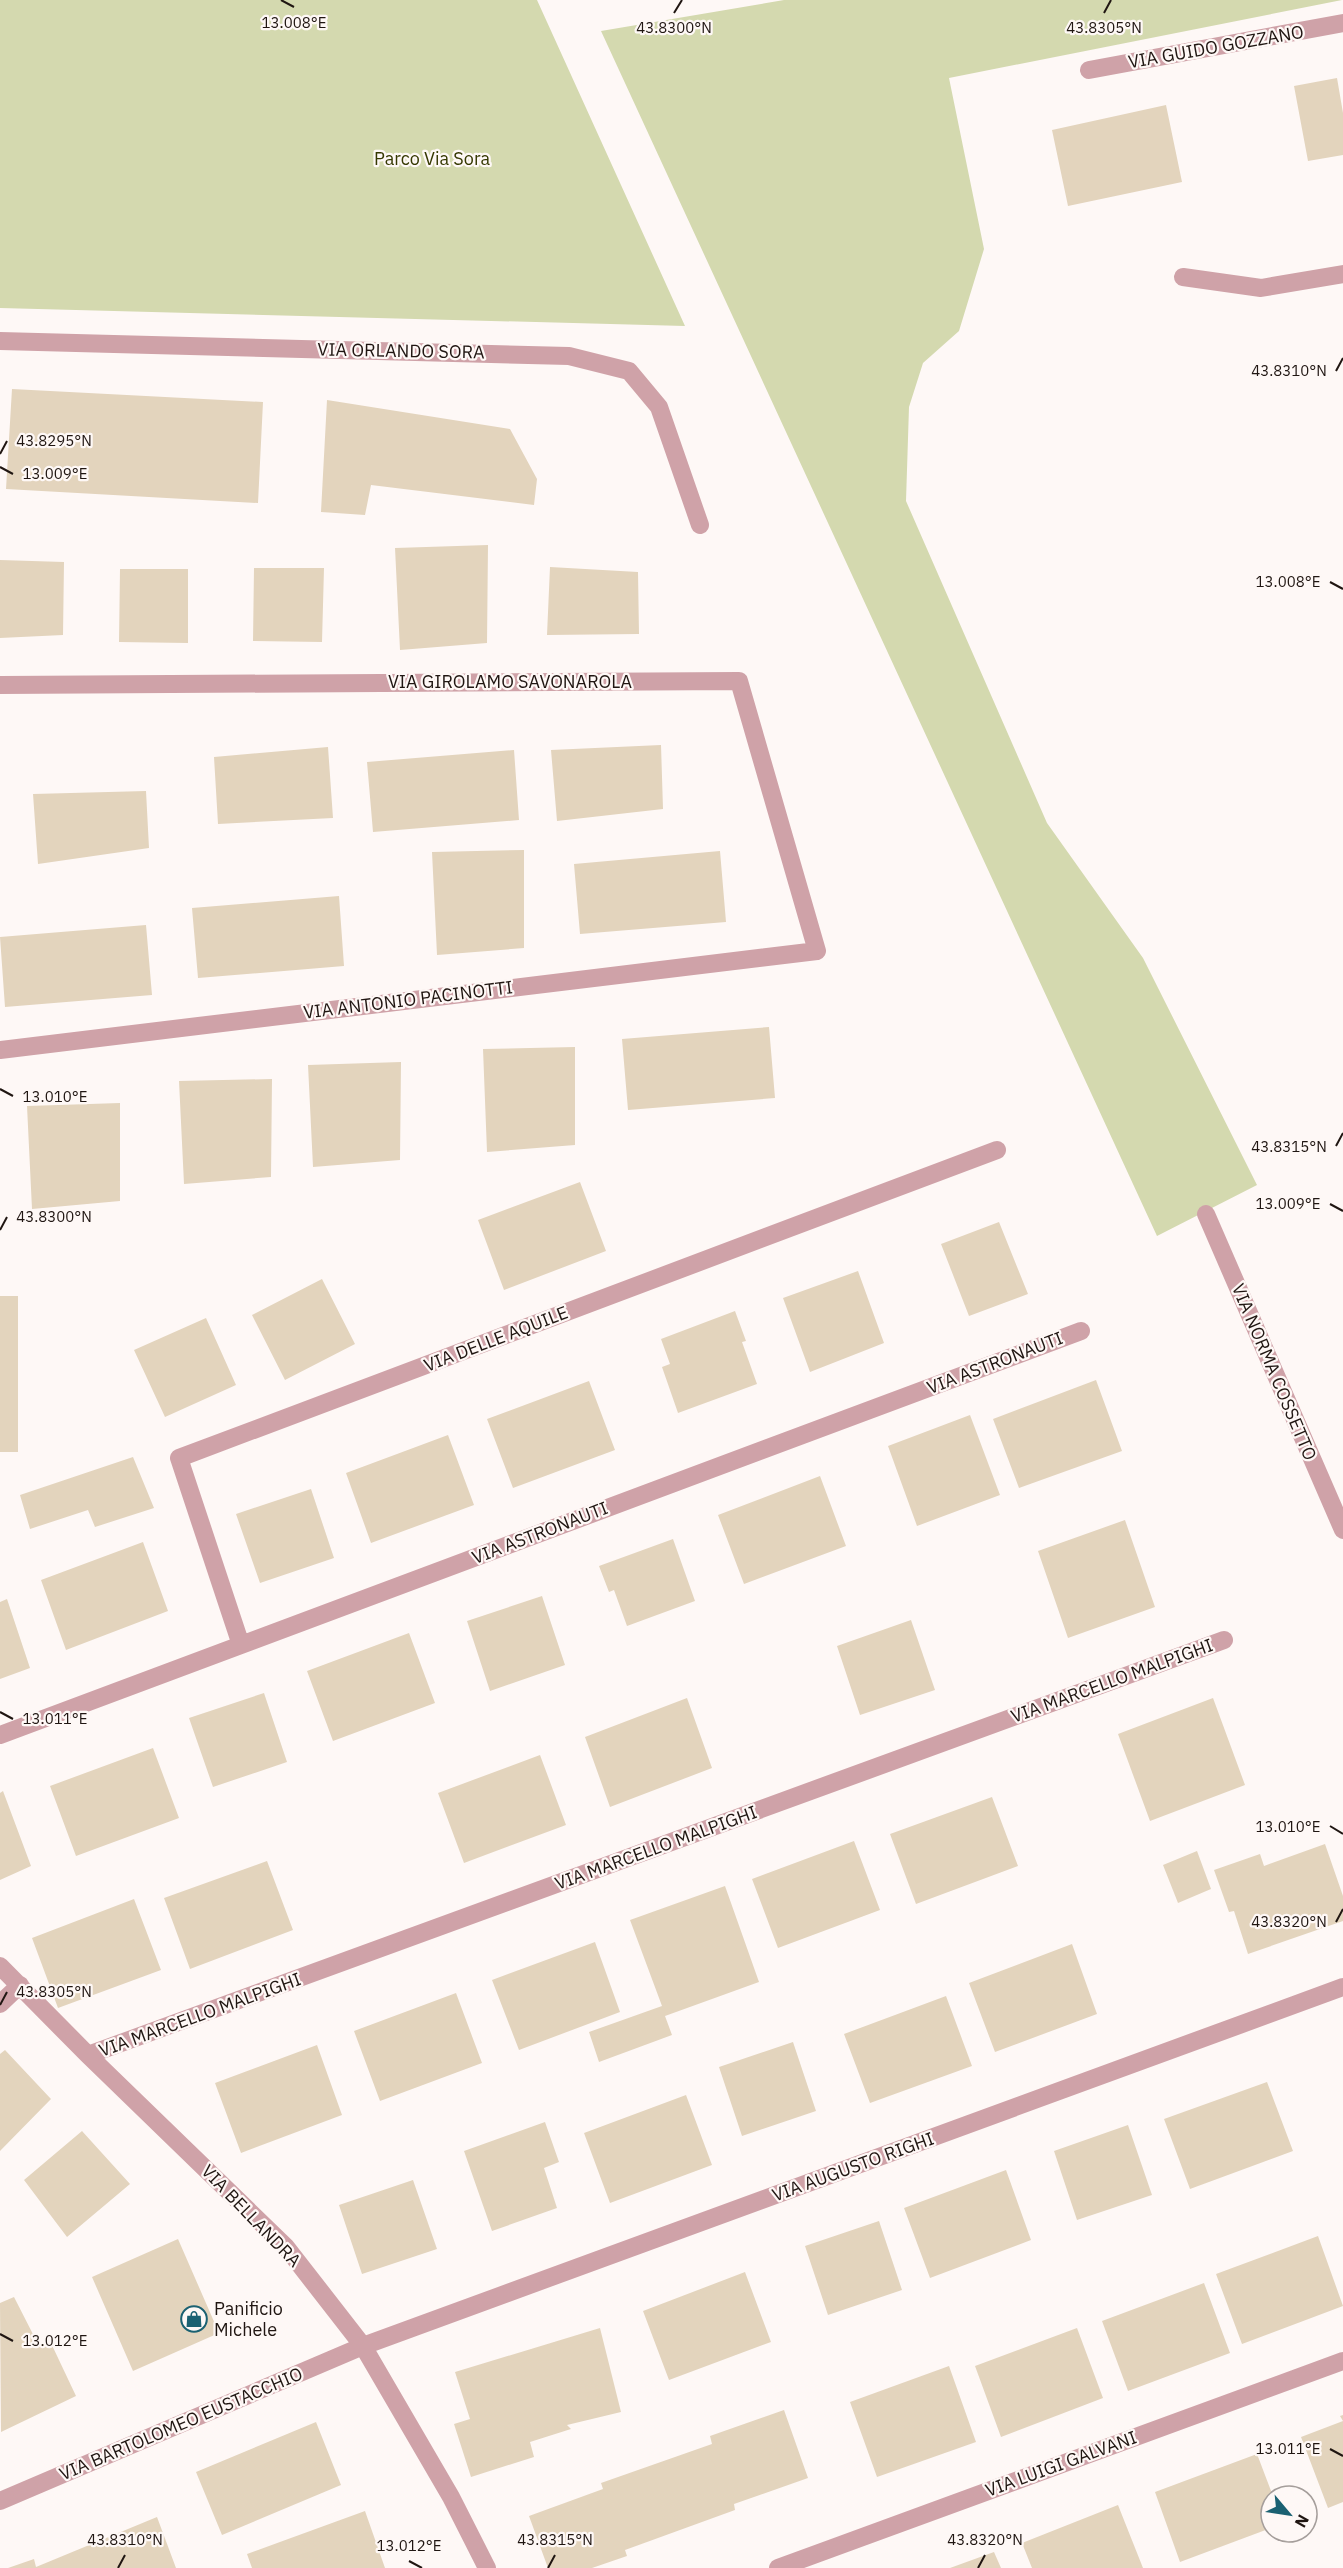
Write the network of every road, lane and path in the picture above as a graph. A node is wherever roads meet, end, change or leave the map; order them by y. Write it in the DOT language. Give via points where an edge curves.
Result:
graph roads {
  1 [pos="1343,23"];
  2 [pos="1089,70"];
  3 [pos="1343,274"];
  4 [pos="1183,277"];
  5 [pos="0,341"];
  6 [pos="700,525"];
  7 [pos="0,685"];
  8 [pos="817,951"];
  9 [pos="0,1050"];
  10 [pos="997,1150"];
  11 [pos="1206,1214"];
  12 [pos="1080,1331"];
  13 [pos="1343,1530"];
  14 [pos="1224,1640"];
  15 [pos="241,1645"];
  16 [pos="0,1736"];
  17 [pos="0,1966"];
  18 [pos="20,1985"];
  19 [pos="1343,1987"];
  20 [pos="0,2004"];
  21 [pos="88,2055"];
  22 [pos="363,2346"];
  23 [pos="1343,2361"];
  24 [pos="0,2502"];
  25 [pos="487,2568"];
  26 [pos="778,2568"];
  1 -- 2 [label="street, VIA GUIDO GOZZANO"];
  3 -- 4 [label="street" via="1261,288"];
  5 -- 6 [label="street, VIA ORLANDO SORA" via="569,356 629,371 659,407"];
  7 -- 8 [label="street, VIA GIROLAMO SAVONAROLA" via="739,681"];
  8 -- 9 [label="street, VIA ANTONIO PACINOTTI"];
  10 -- 15 [label="street, VIA DELLE AQUILE" via="179,1458"];
  11 -- 13 [label="street, VIA NORMA COSSETTO"];
  12 -- 15 [label="street, VIA ASTRONAUTI"];
  14 -- 21 [label="street, VIA MARCELLO MALPIGHI"];
  15 -- 16 [label="street, VIA ASTRONAUTI"];
  17 -- 18 [label="street, VIA BELLANDRA"];
  18 -- 20 [label="street"];
  18 -- 21 [label="street, VIA BELLANDRA"];
  19 -- 22 [label="street, VIA AUGUSTO RIGHI"];
  21 -- 22 [label="street, VIA BELLANDRA" via="286,2247"];
  22 -- 24 [label="street, VIA BARTOLOMEO EUSTACCHIO"];
  22 -- 25 [label="street, VIA BELLANDRA" via="451,2497"];
  23 -- 26 [label="street, VIA LUIGI GALVANI"];
}
